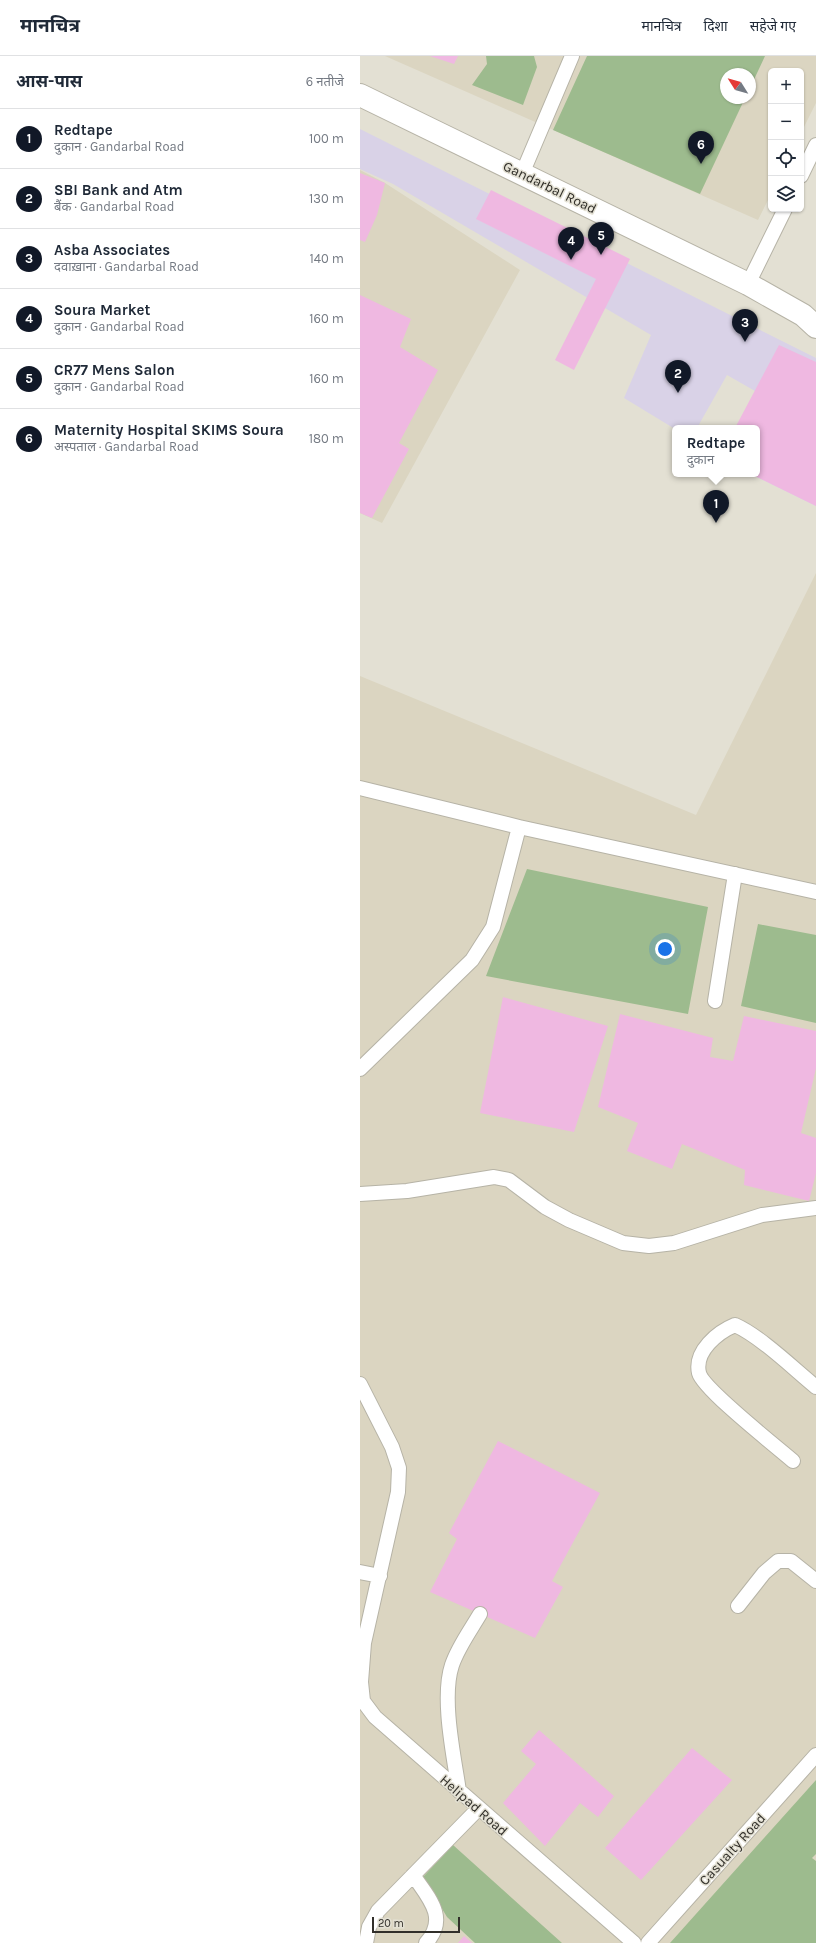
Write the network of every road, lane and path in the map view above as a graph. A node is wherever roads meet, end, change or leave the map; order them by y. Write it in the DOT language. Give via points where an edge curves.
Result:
graph roads {
  1 [pos="572,56"];
  2 [pos="360,95"];
  3 [pos="816,145"];
  4 [pos="804,170"];
  5 [pos="522,174"];
  6 [pos="784,212"];
  7 [pos="748,284"];
  8 [pos="812,319"];
  9 [pos="360,788"];
  10 [pos="519,827"];
  11 [pos="735,874"];
  12 [pos="816,892"];
  13 [pos="715,1001"];
  14 [pos="360,1069"];
  15 [pos="360,1194"];
  16 [pos="816,1208"];
  17 [pos="360,1384"];
  18 [pos="816,1387"];
  19 [pos="793,1461"];
  20 [pos="360,1572"];
  21 [pos="380,1576"];
  22 [pos="816,1581"];
  23 [pos="738,1606"];
  24 [pos="480,1614"];
  25 [pos="816,1755"];
  26 [pos="459,1791"];
  27 [pos="478,1808"];
  28 [pos="413,1875"];
  29 [pos="366,1943"];
  30 [pos="426,1943"];
  31 [pos="634,1943"];
  32 [pos="648,1943"];
  1 -- 5 [label="lane"];
  2 -- 5 [label="main road, Gandarbal Road"];
  3 -- 4 [label="lane"];
  5 -- 7 [label="main road, Gandarbal Road"];
  6 -- 7 [label="lane"];
  7 -- 8 [label="main road, Gandarbal Road"];
  9 -- 10 [label="lane"];
  10 -- 11 [label="lane"];
  10 -- 14 [label="lane" via="493,927 472,960"];
  11 -- 12 [label="lane"];
  11 -- 13 [label="lane"];
  15 -- 16 [label="lane" via="407,1191 494,1176 509,1180 545,1207 569,1220 624,1243 649,1246 674,1243 762,1215"];
  17 -- 21 [label="lane, Helipad Road" via="392,1447 399,1468 398,1492"];
  18 -- 19 [label="lane" via="752,1335 735,1325 722,1331 706,1347 699,1360 699,1374 711,1390"];
  20 -- 21 [label="lane"];
  21 -- 26 [label="lane, Helipad Road" via="364,1643 362,1701 375,1717"];
  22 -- 23 [label="lane" via="791,1561 778,1561 764,1573"];
  24 -- 26 [label="lane" via="451,1666 447,1692"];
  25 -- 32 [label="lane, Casualty Road"];
  26 -- 27 [label="lane, Helipad Road"];
  27 -- 28 [label="lane"];
  27 -- 31 [label="lane, Helipad Road"];
  28 -- 29 [label="lane" via="378,1911 369,1927"];
  28 -- 30 [label="lane" via="432,1902 438,1919"];
}
